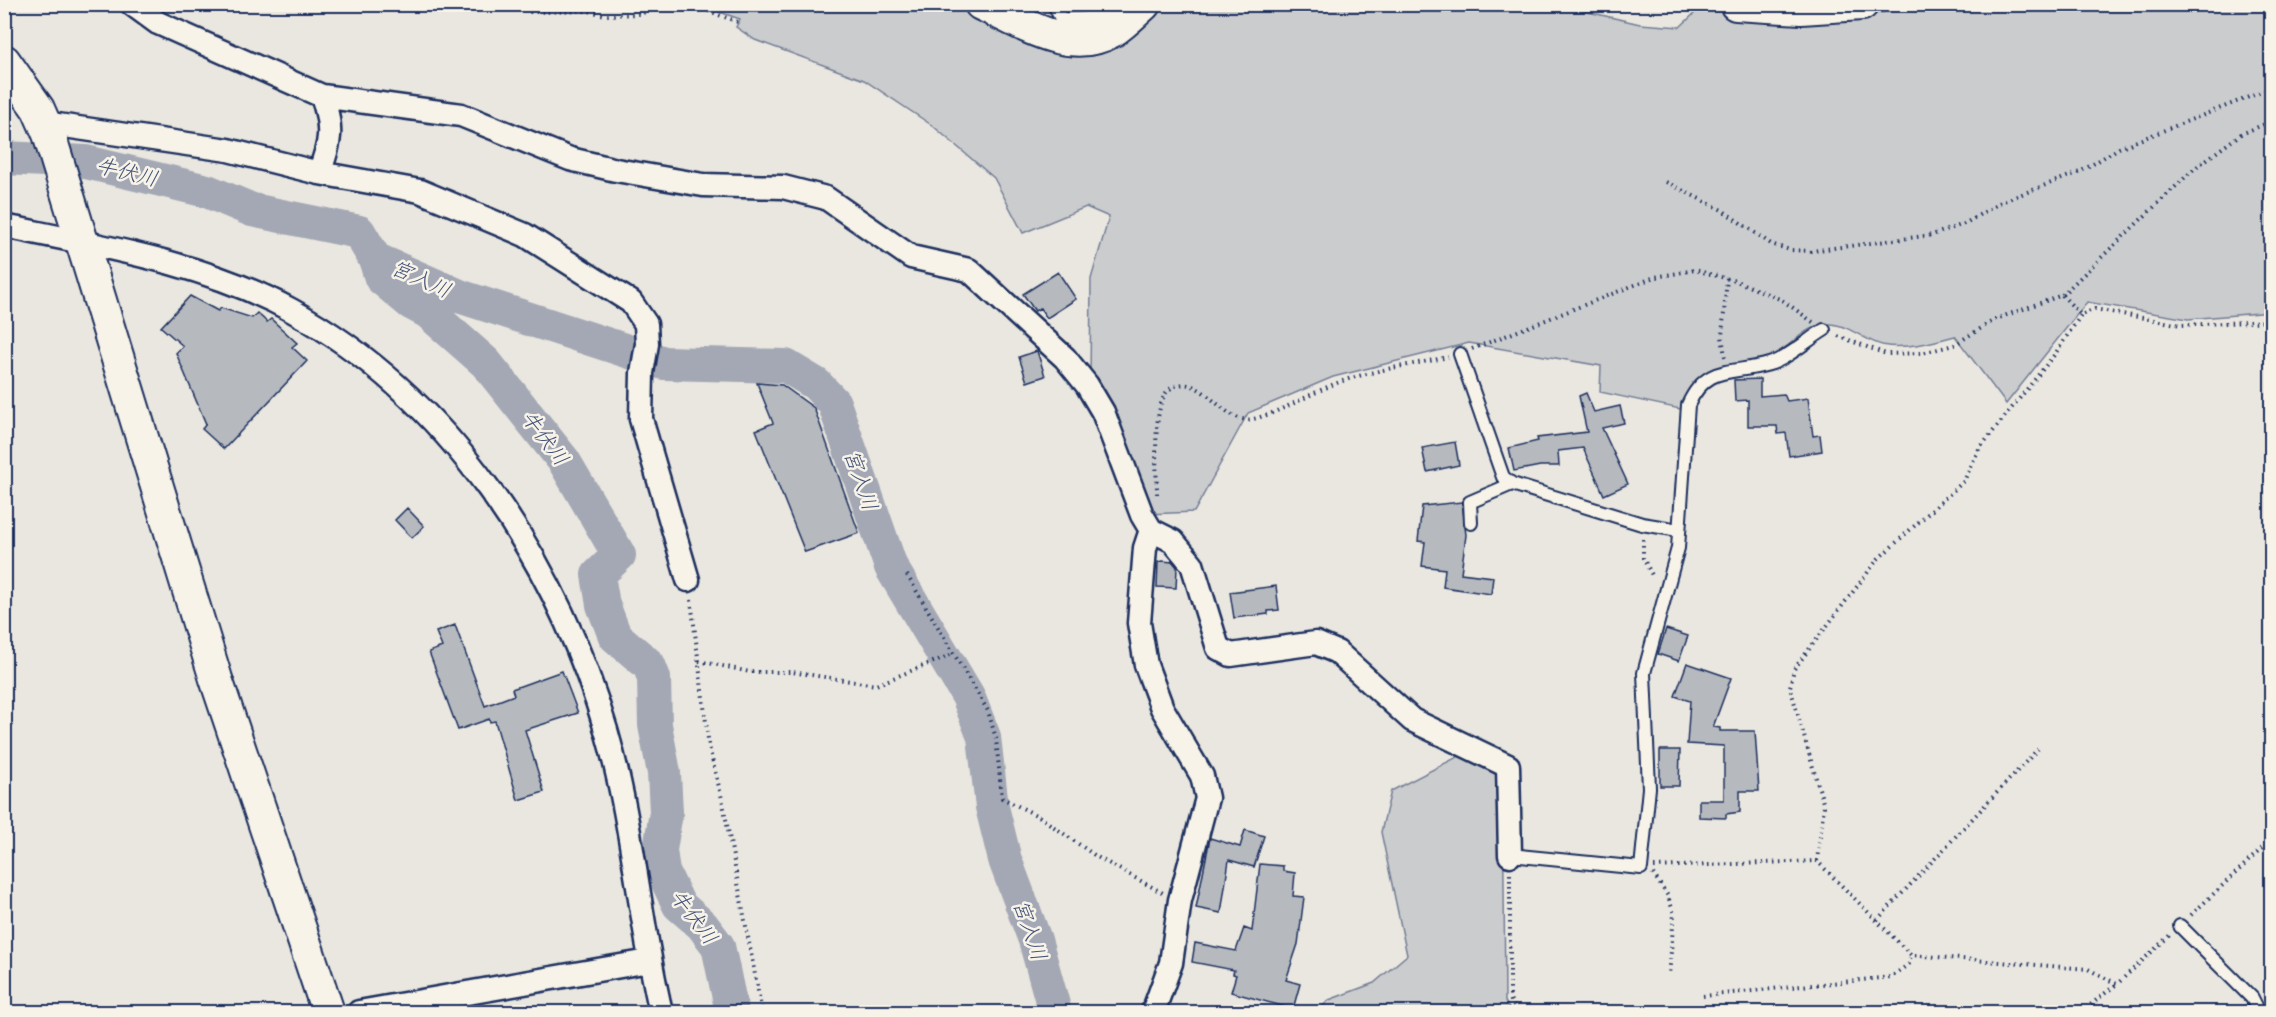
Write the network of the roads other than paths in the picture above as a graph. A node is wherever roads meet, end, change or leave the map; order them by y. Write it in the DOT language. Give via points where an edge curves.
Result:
graph roads {
  1 [pos="132,4"];
  2 [pos="981,4"];
  3 [pos="1054,4"];
  4 [pos="1118,4"];
  5 [pos="1144,4"];
  6 [pos="1862,4"];
  7 [pos="1747,5"];
  8 [pos="4,61"];
  9 [pos="322,96"];
  10 [pos="47,129"];
  11 [pos="319,173"];
  12 [pos="4,226"];
  13 [pos="81,236"];
  14 [pos="1824,330"];
  15 [pos="1460,354"];
  16 [pos="1512,484"];
  17 [pos="1472,523"];
  18 [pos="1679,530"];
  19 [pos="1151,531"];
  20 [pos="688,579"];
  21 [pos="1510,855"];
  22 [pos="2180,926"];
  23 [pos="649,961"];
  24 [pos="328,1012"];
  25 [pos="359,1012"];
  26 [pos="661,1012"];
  27 [pos="1153,1012"];
  28 [pos="2259,1012"];
  1 -- 9 [label="street" via="158,23"];
  2 -- 5 [label="street" via="1058,39 1086,40 1112,31"];
  3 -- 4 [label="lane" via="1061,19 1093,19"];
  6 -- 7 [label="street" via="1801,8"];
  8 -- 10 [label="street" via="18,77"];
  9 -- 11 [label="street" via="331,143"];
  9 -- 19 [label="street" via="461,115 570,159 616,170 703,185 783,187 826,198 911,256 969,270 1065,358 1087,385 1103,412"];
  10 -- 11 [label="street" via="228,150"];
  10 -- 13 [label="street"];
  11 -- 20 [label="street" via="420,191 525,236 631,302 646,324 640,420"];
  12 -- 13 [label="street"];
  13 -- 23 [label="street" via="196,272 291,310 344,344 417,404 476,468 520,536 588,678 606,730 622,800"];
  13 -- 24 [label="street" via="216,678"];
  14 -- 18 [label="lane" via="1771,364 1727,370 1696,386 1688,405"];
  15 -- 16 [label="lane" via="1503,477"];
  16 -- 17 [label="lane" via="1470,502"];
  16 -- 18 [label="lane" via="1642,524"];
  18 -- 21 [label="lane" via="1678,548 1644,673 1649,788 1641,868"];
  19 -- 21 [label="street" via="1173,541 1192,564 1218,648 1231,656 1316,643 1336,652 1412,720 1508,766"];
  19 -- 27 [label="street" via="1139,623 1146,664 1162,708 1202,776 1207,798 1180,900 1171,963"];
  22 -- 28 [label="lane" via="2252,998"];
  23 -- 25 [label="street"];
  23 -- 26 [label="street"];
}
